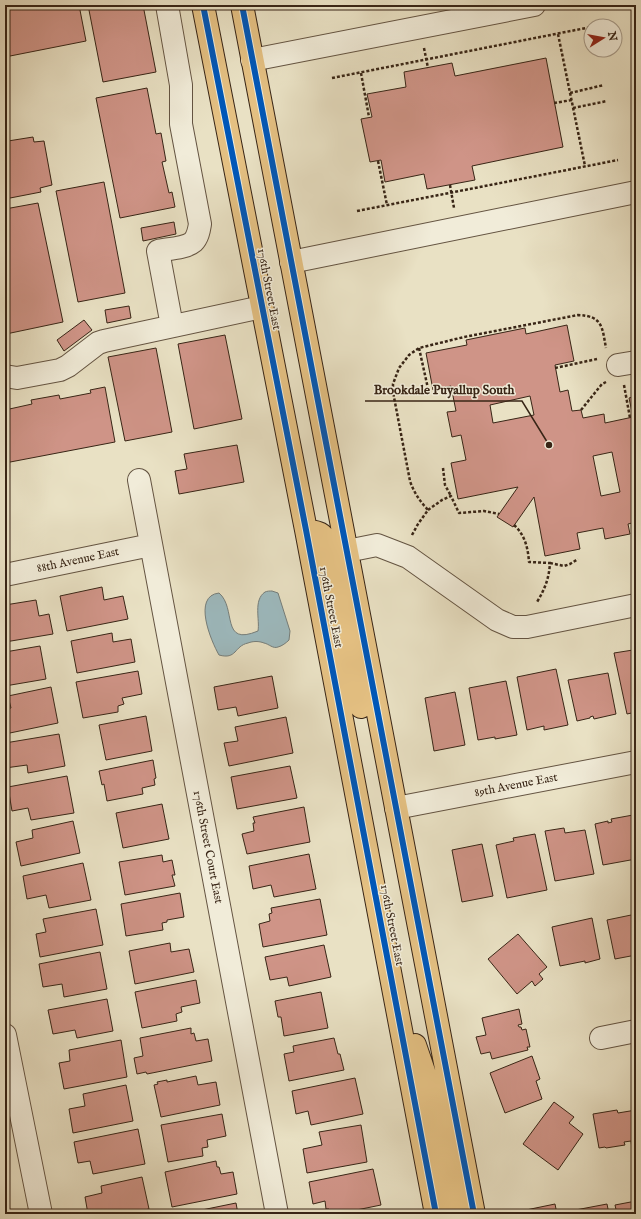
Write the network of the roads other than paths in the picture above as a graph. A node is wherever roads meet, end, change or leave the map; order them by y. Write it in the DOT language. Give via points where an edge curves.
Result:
graph roads {
  1 [pos="167,5"];
  2 [pos="203,5"];
  3 [pos="242,5"];
  4 [pos="534,5"];
  5 [pos="252,60"];
  6 [pos="636,192"];
  7 [pos="291,262"];
  8 [pos="262,307"];
  9 [pos="172,326"];
  10 [pos="5,376"];
  11 [pos="139,480"];
  12 [pos="306,530"];
  13 [pos="151,545"];
  14 [pos="347,551"];
  15 [pos="5,575"];
  16 [pos="636,605"];
  17 [pos="636,762"];
  18 [pos="395,803"];
  19 [pos="393,987"];
  20 [pos="636,1031"];
  21 [pos="5,1035"];
  22 [pos="601,1038"];
  23 [pos="8,1073"];
  24 [pos="41,1214"];
  25 [pos="277,1214"];
  26 [pos="436,1214"];
  27 [pos="456,1214"];
  28 [pos="474,1214"];
  1 -- 9 [label="street" via="181,85 181,124 200,224 199,233 193,242 158,251"];
  2 -- 8 [label="main road, 176th Street East"];
  3 -- 5 [label="main road"];
  4 -- 5 [label="street"];
  5 -- 7 [label="main road"];
  6 -- 7 [label="street"];
  7 -- 14 [label="main road"];
  8 -- 9 [label="street"];
  8 -- 12 [label="main road, 176th Street East"];
  9 -- 10 [label="street" via="98,343 60,370 18,378"];
  11 -- 13 [label="street, 176th Street Court East"];
  12 -- 18 [label="main road" via="319,533 328,542 365,724 372,749"];
  12 -- 19 [label="main road, 176th Street East"];
  13 -- 15 [label="street, 88th Avenue East"];
  13 -- 25 [label="street, 176th Street Court East"];
  14 -- 16 [label="street" via="377,545 408,557 497,620 513,627 527,627"];
  14 -- 18 [label="main road"];
  17 -- 18 [label="street, 89th Avenue East"];
  18 -- 28 [label="main road"];
  19 -- 26 [label="main road, 176th Street East"];
  19 -- 27 [label="main road" via="431,1092"];
  20 -- 22 [label="street"];
  21 -- 23 [label="street"];
  23 -- 24 [label="street"];
}
